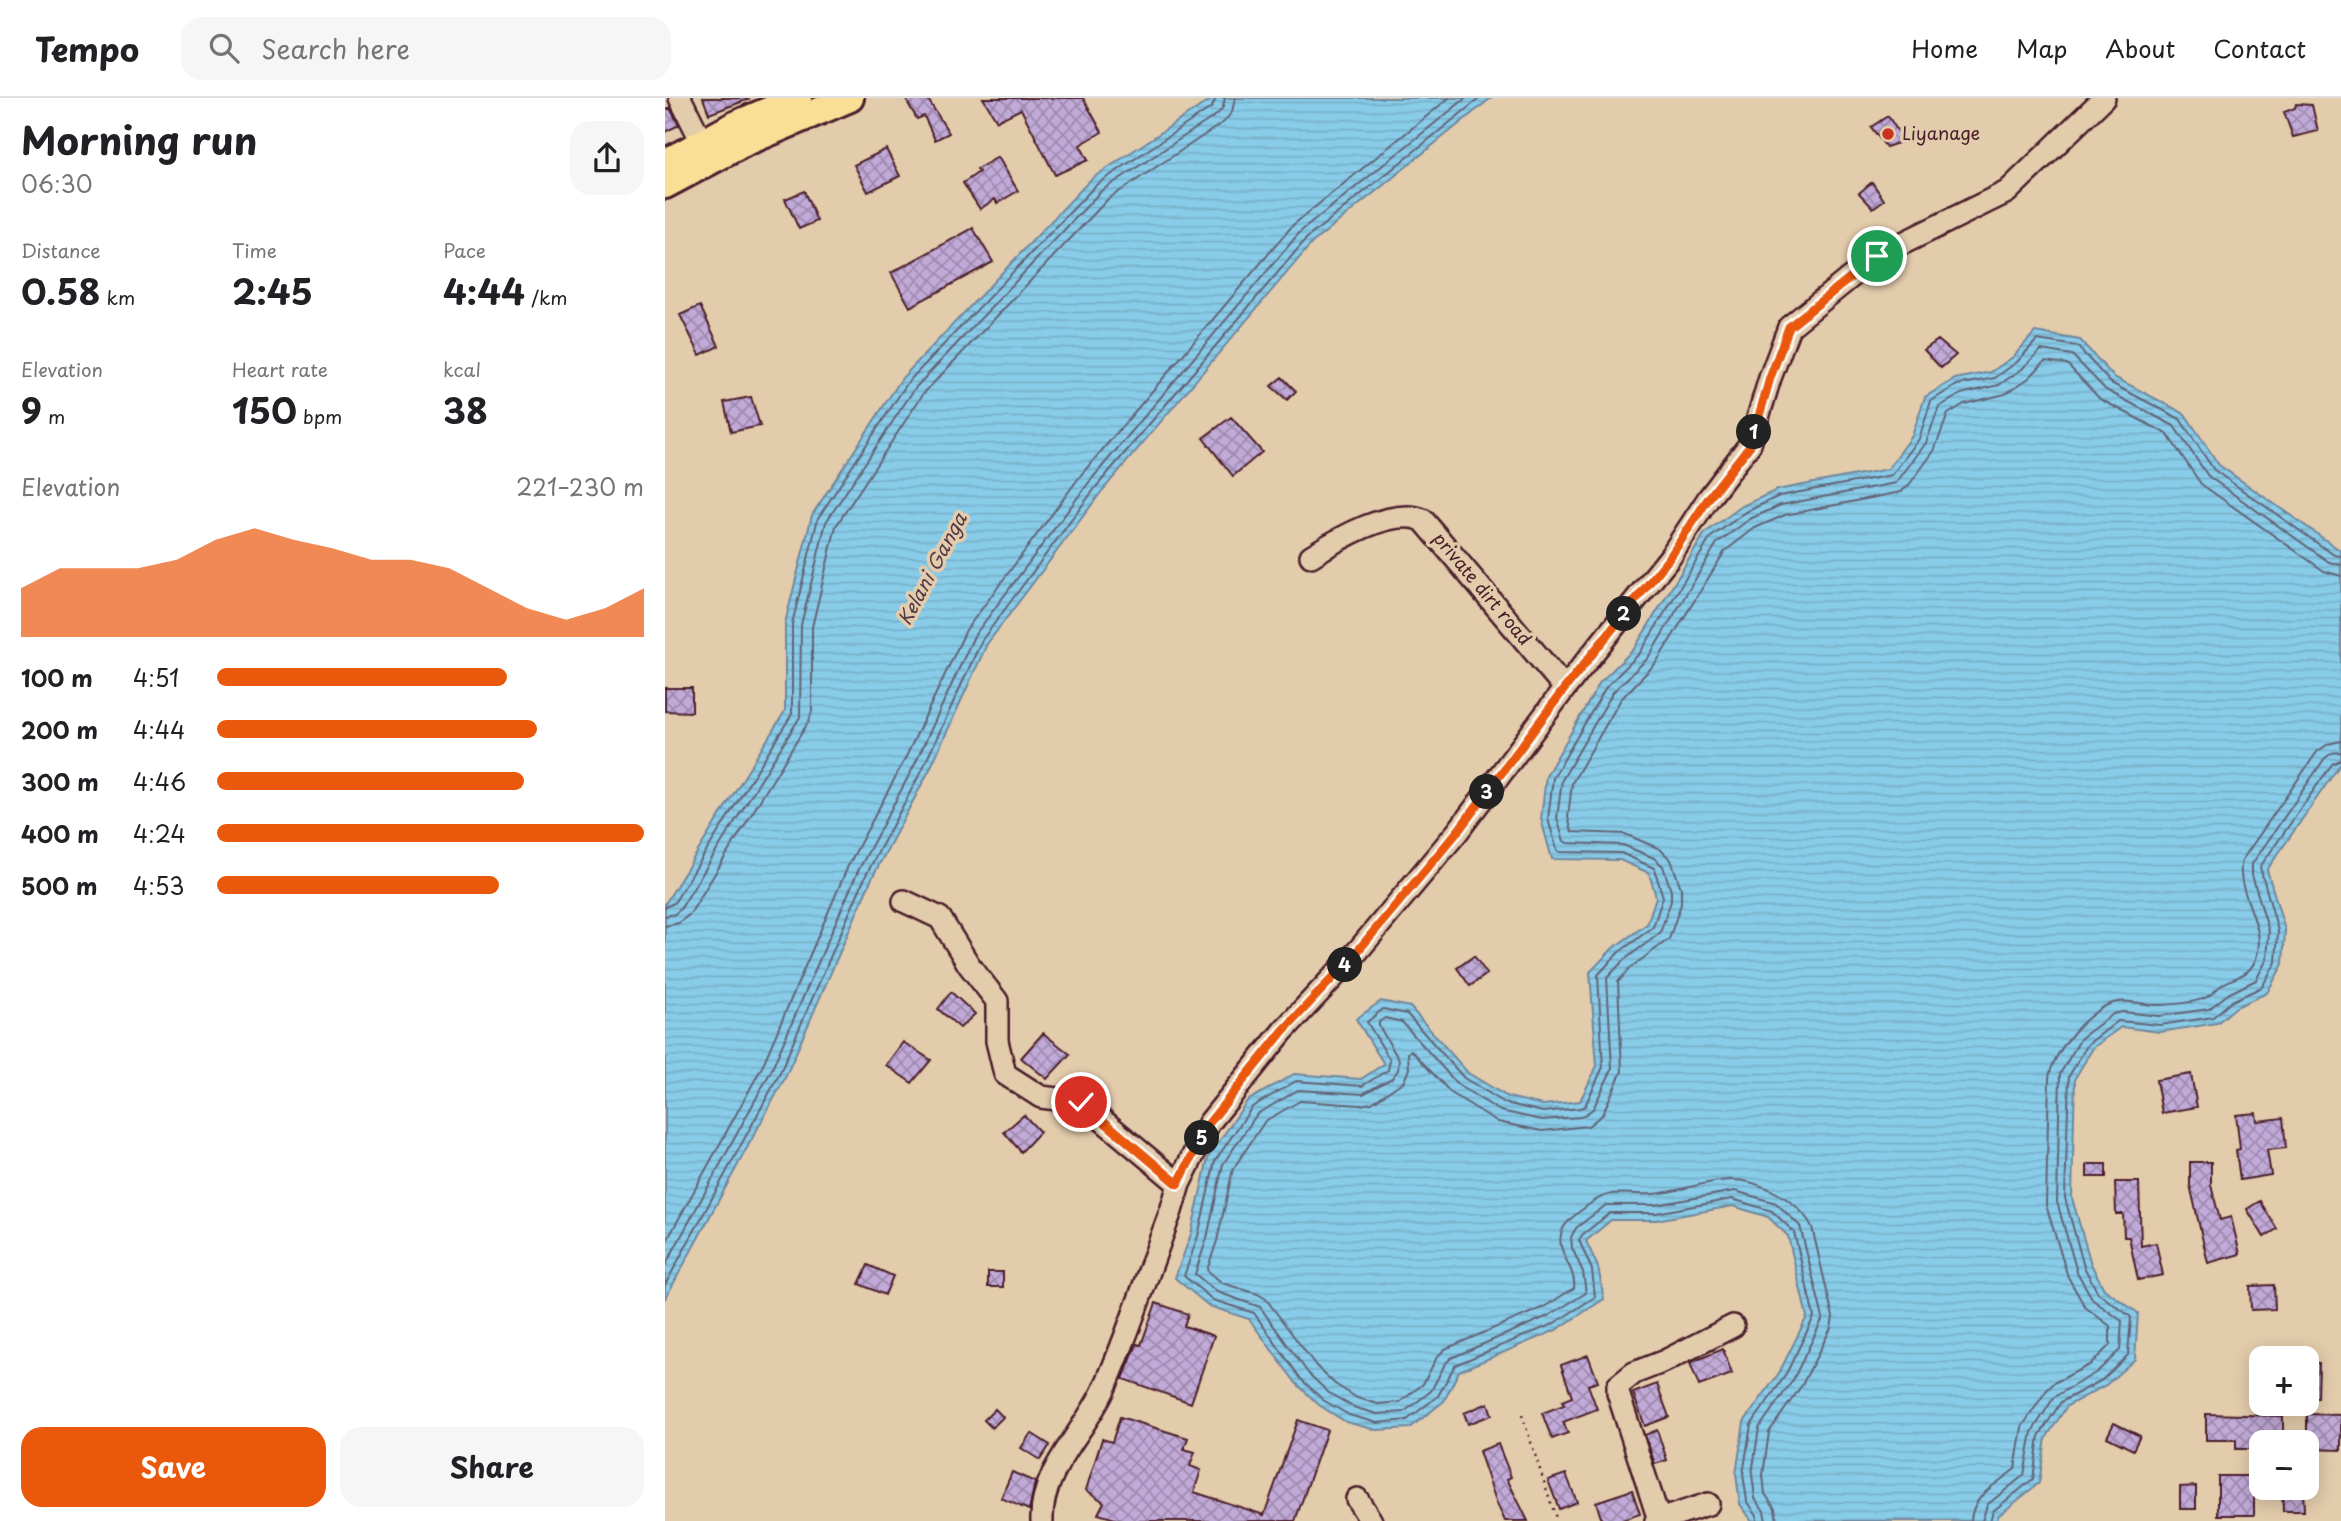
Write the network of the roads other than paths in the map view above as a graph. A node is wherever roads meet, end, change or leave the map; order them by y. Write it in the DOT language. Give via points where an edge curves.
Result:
graph roads {
  1 [pos="680,98"];
  2 [pos="798,98"];
  3 [pos="850,98"];
  4 [pos="2104,98"];
  5 [pos="706,151"];
  6 [pos="665,163"];
  7 [pos="665,186"];
  8 [pos="1311,556"];
  9 [pos="1565,688"];
  10 [pos="904,901"];
  11 [pos="1178,1184"];
  12 [pos="1733,1326"];
  13 [pos="1357,1499"];
  14 [pos="1708,1504"];
  15 [pos="1657,1520"];
  16 [pos="1042,1521"];
  17 [pos="1371,1521"];
  1 -- 5 [label="street"];
  2 -- 5 [label="main road"];
  3 -- 5 [label="main road"];
  4 -- 9 [label="street" via="2007,192 1877,256 1789,327 1751,444 1670,557"];
  5 -- 6 [label="main road"];
  5 -- 7 [label="main road"];
  8 -- 9 [label="street, private dirt road" via="1394,517 1412,515 1423,520"];
  9 -- 11 [label="street" via="1458,831 1209,1123"];
  10 -- 11 [label="street" via="940,918 997,1002 997,1041 1005,1074 1041,1097 1081,1102"];
  11 -- 16 [label="street" via="1104,1390 1052,1476 1041,1506"];
  12 -- 15 [label="street" via="1634,1373 1618,1386"];
  13 -- 17 [label="street"];
  14 -- 15 [label="street"];
}
